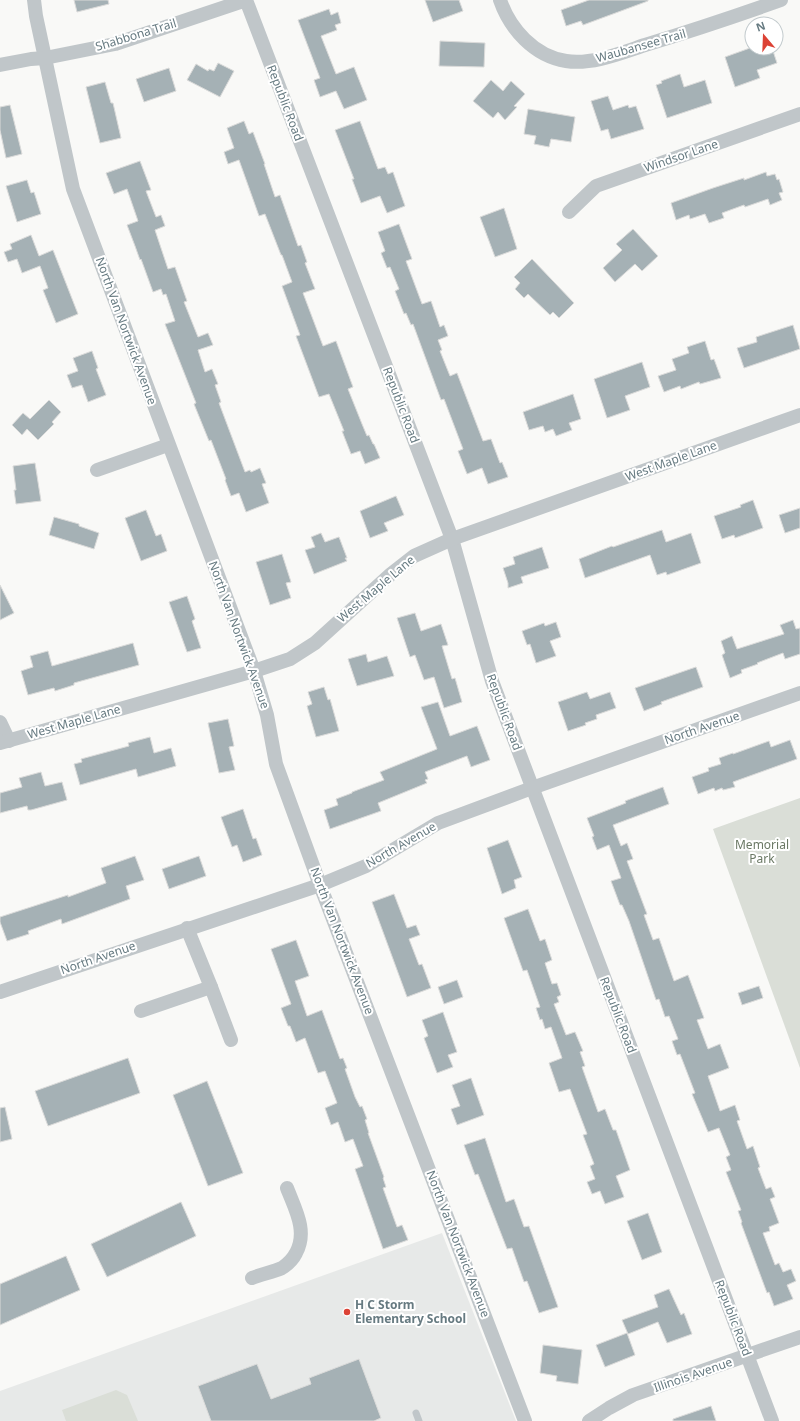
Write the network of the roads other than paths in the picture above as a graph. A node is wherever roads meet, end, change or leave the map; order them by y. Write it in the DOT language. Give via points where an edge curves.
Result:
graph roads {
  1 [pos="34,0"];
  2 [pos="246,0"];
  3 [pos="500,0"];
  4 [pos="780,0"];
  5 [pos="45,58"];
  6 [pos="0,65"];
  7 [pos="800,114"];
  8 [pos="569,212"];
  9 [pos="800,415"];
  10 [pos="168,445"];
  11 [pos="97,470"];
  12 [pos="452,539"];
  13 [pos="254,671"];
  14 [pos="800,693"];
  15 [pos="0,722"];
  16 [pos="5,742"];
  17 [pos="532,788"];
  18 [pos="320,885"];
  19 [pos="187,928"];
  20 [pos="211,987"];
  21 [pos="0,992"];
  22 [pos="141,1011"];
  23 [pos="231,1040"];
  24 [pos="287,1188"];
  25 [pos="252,1278"];
  26 [pos="800,1337"];
  27 [pos="747,1356"];
  28 [pos="416,1413"];
  29 [pos="419,1421"];
  30 [pos="525,1421"];
  31 [pos="589,1421"];
  32 [pos="772,1421"];
  1 -- 5 [label="street, North Van Nortwick Avenue"];
  2 -- 5 [label="street, Shabbona Trail" via="115,44"];
  2 -- 12 [label="street, Republic Road"];
  3 -- 4 [label="street, Waubansee Trail" via="517,31 531,46 558,59 572,62 618,54"];
  5 -- 6 [label="street, Shabbona Trail"];
  5 -- 10 [label="street, North Van Nortwick Avenue" via="73,189"];
  7 -- 8 [label="street, Windsor Lane" via="596,186"];
  9 -- 12 [label="street, West Maple Lane"];
  10 -- 11 [label="street"];
  10 -- 13 [label="street, North Van Nortwick Avenue"];
  12 -- 13 [label="street, West Maple Lane" via="414,556 390,574 315,643 290,659"];
  12 -- 17 [label="street, Republic Road" via="492,681"];
  13 -- 16 [label="street, West Maple Lane"];
  13 -- 18 [label="street, North Van Nortwick Avenue" via="267,715 276,764"];
  14 -- 17 [label="street, North Avenue"];
  15 -- 16 [label="street"];
  17 -- 18 [label="street, North Avenue" via="438,823 366,866"];
  17 -- 27 [label="street, Republic Road"];
  18 -- 19 [label="street, North Avenue"];
  18 -- 30 [label="street, North Van Nortwick Avenue"];
  19 -- 20 [label="street"];
  19 -- 21 [label="street, North Avenue"];
  20 -- 22 [label="street"];
  20 -- 23 [label="street"];
  24 -- 25 [label="street" via="301,1225 302,1240 292,1260 282,1268"];
  26 -- 27 [label="street, Illinois Avenue"];
  27 -- 31 [label="street, Illinois Avenue" via="632,1396"];
  27 -- 32 [label="street, Republic Road"];
  28 -- 29 [label="lane"];
}
